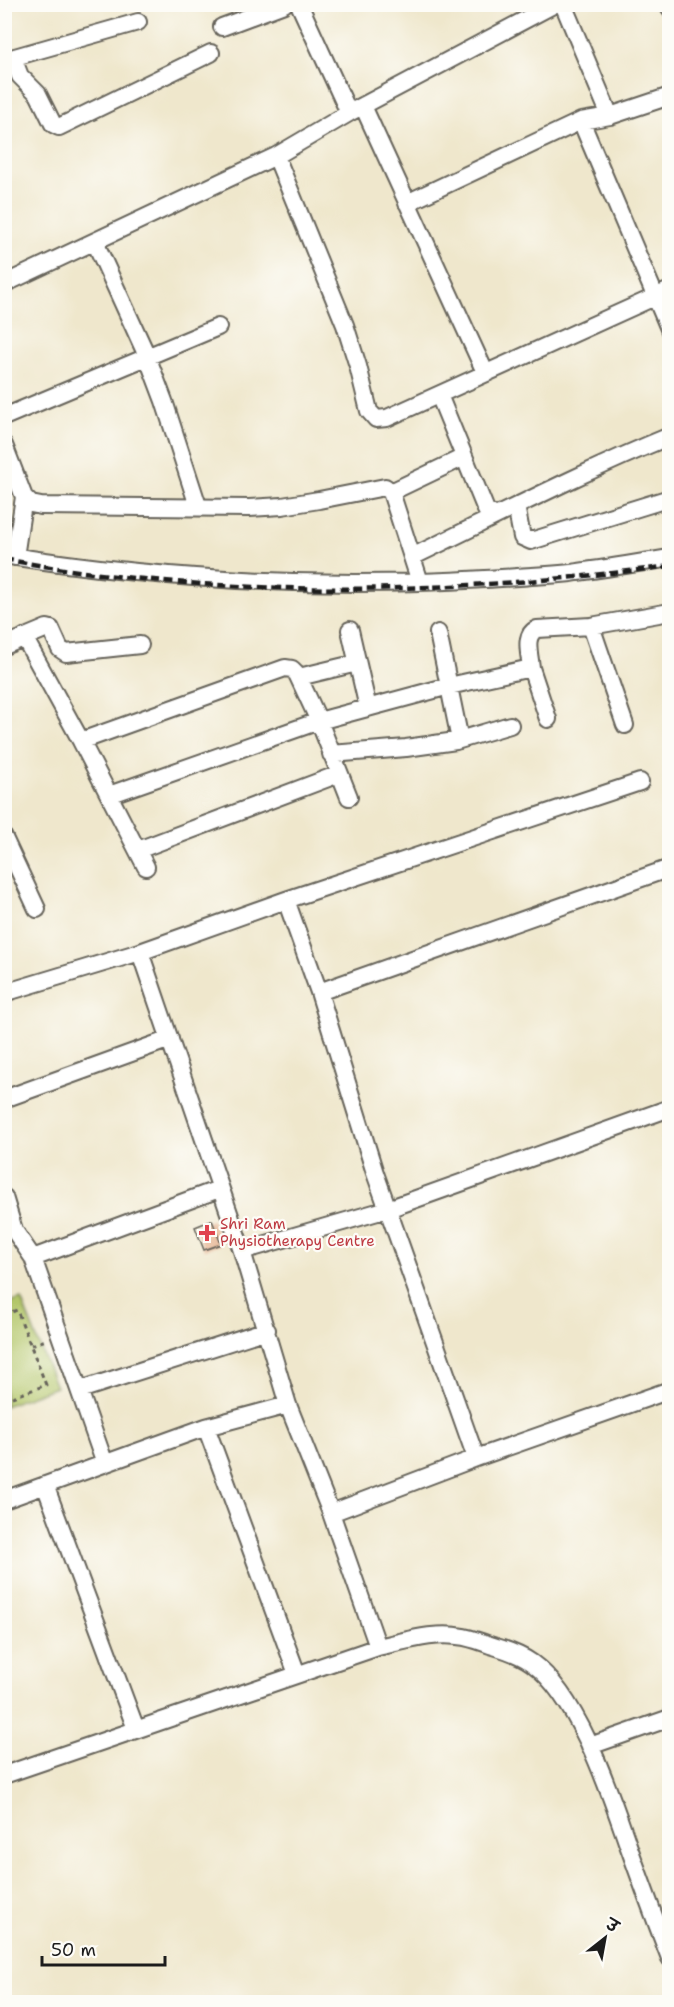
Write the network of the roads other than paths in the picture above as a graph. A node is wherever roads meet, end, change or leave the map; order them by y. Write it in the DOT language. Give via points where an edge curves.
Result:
graph roads {
  1 [pos="284,4"];
  2 [pos="299,4"];
  3 [pos="555,4"];
  4 [pos="563,4"];
  5 [pos="534,9"];
  6 [pos="138,22"];
  7 [pos="222,27"];
  8 [pos="211,53"];
  9 [pos="9,59"];
  10 [pos="669,96"];
  11 [pos="356,109"];
  12 [pos="610,116"];
  13 [pos="581,121"];
  14 [pos="276,156"];
  15 [pos="408,203"];
  16 [pos="95,242"];
  17 [pos="4,284"];
  18 [pos="663,293"];
  19 [pos="218,327"];
  20 [pos="669,331"];
  21 [pos="147,356"];
  22 [pos="485,372"];
  23 [pos="439,395"];
  24 [pos="4,417"];
  25 [pos="669,436"];
  26 [pos="4,445"];
  27 [pos="464,457"];
  28 [pos="391,492"];
  29 [pos="24,497"];
  30 [pos="669,498"];
  31 [pos="198,506"];
  32 [pos="516,506"];
  33 [pos="495,516"];
  34 [pos="10,556"];
  35 [pos="412,557"];
  36 [pos="669,558"];
  37 [pos="420,582"];
  38 [pos="669,612"];
  39 [pos="591,626"];
  40 [pos="350,630"];
  41 [pos="438,633"];
  42 [pos="24,637"];
  43 [pos="4,645"];
  44 [pos="140,645"];
  45 [pos="357,663"];
  46 [pos="531,668"];
  47 [pos="298,677"];
  48 [pos="449,686"];
  49 [pos="368,708"];
  50 [pos="548,719"];
  51 [pos="319,721"];
  52 [pos="510,725"];
  53 [pos="625,725"];
  54 [pos="460,740"];
  55 [pos="81,741"];
  56 [pos="332,754"];
  57 [pos="339,774"];
  58 [pos="640,782"];
  59 [pos="109,795"];
  60 [pos="349,797"];
  61 [pos="4,838"];
  62 [pos="138,850"];
  63 [pos="146,867"];
  64 [pos="669,868"];
  65 [pos="286,900"];
  66 [pos="37,909"];
  67 [pos="140,952"];
  68 [pos="319,992"];
  69 [pos="4,993"];
  70 [pos="170,1040"];
  71 [pos="4,1099"];
  72 [pos="669,1108"];
  73 [pos="219,1189"];
  74 [pos="4,1197"];
  75 [pos="388,1209"];
  76 [pos="9,1231"];
  77 [pos="242,1251"];
  78 [pos="33,1258"];
  79 [pos="267,1330"];
  80 [pos="80,1390"];
  81 [pos="669,1390"];
  82 [pos="288,1406"];
  83 [pos="206,1427"];
  84 [pos="476,1458"];
  85 [pos="105,1464"];
  86 [pos="45,1485"];
  87 [pos="4,1500"];
  88 [pos="331,1513"];
  89 [pos="378,1647"];
  90 [pos="297,1674"];
  91 [pos="669,1718"];
  92 [pos="136,1730"];
  93 [pos="590,1746"];
  94 [pos="4,1775"];
  95 [pos="669,1958"];
  1 -- 7 [label="street"];
  2 -- 11 [label="street"];
  3 -- 5 [label="street"];
  4 -- 12 [label="street"];
  5 -- 11 [label="street"];
  6 -- 9 [label="street"];
  8 -- 9 [label="street" via="59,127 53,124 38,94"];
  10 -- 12 [label="street"];
  11 -- 14 [label="street"];
  11 -- 15 [label="street"];
  12 -- 13 [label="street"];
  13 -- 15 [label="street"];
  13 -- 18 [label="street"];
  14 -- 16 [label="street"];
  14 -- 23 [label="street" via="345,325 371,415 380,420 387,418"];
  15 -- 22 [label="street"];
  16 -- 17 [label="street"];
  16 -- 21 [label="street"];
  18 -- 20 [label="street"];
  18 -- 22 [label="street"];
  19 -- 21 [label="street"];
  21 -- 24 [label="street"];
  21 -- 31 [label="street"];
  22 -- 23 [label="street"];
  23 -- 27 [label="street"];
  25 -- 32 [label="street"];
  26 -- 29 [label="street"];
  27 -- 28 [label="street"];
  27 -- 33 [label="street" via="486,510"];
  28 -- 31 [label="street" via="381,486 282,506"];
  28 -- 35 [label="street"];
  29 -- 31 [label="street" via="41,506"];
  29 -- 34 [label="street"];
  30 -- 32 [label="street" via="531,541 522,537"];
  32 -- 33 [label="street"];
  33 -- 35 [label="street"];
  34 -- 37 [label="street" via="167,576 334,584"];
  35 -- 37 [label="street"];
  36 -- 37 [label="street" via="569,573"];
  38 -- 39 [label="street"];
  39 -- 46 [label="street" via="532,631 528,637"];
  39 -- 53 [label="street"];
  40 -- 45 [label="street"];
  41 -- 48 [label="street"];
  42 -- 43 [label="street"];
  42 -- 44 [label="street" via="51,629 60,649 68,653"];
  42 -- 55 [label="street"];
  45 -- 47 [label="street"];
  45 -- 49 [label="street"];
  46 -- 48 [label="street"];
  46 -- 50 [label="street"];
  47 -- 51 [label="street"];
  47 -- 55 [label="street" via="295,671 285,668"];
  48 -- 49 [label="street"];
  48 -- 54 [label="street"];
  49 -- 51 [label="street"];
  51 -- 56 [label="street"];
  51 -- 59 [label="street"];
  52 -- 54 [label="street"];
  54 -- 56 [label="street"];
  55 -- 59 [label="street"];
  56 -- 57 [label="street"];
  57 -- 60 [label="street"];
  57 -- 62 [label="street"];
  58 -- 65 [label="street"];
  59 -- 62 [label="street"];
  61 -- 66 [label="street"];
  62 -- 63 [label="street"];
  64 -- 68 [label="street"];
  65 -- 67 [label="street"];
  65 -- 68 [label="street"];
  67 -- 69 [label="street"];
  67 -- 70 [label="street"];
  68 -- 75 [label="street"];
  70 -- 71 [label="street"];
  70 -- 73 [label="street"];
  72 -- 75 [label="street"];
  73 -- 77 [label="street"];
  73 -- 78 [label="street"];
  74 -- 76 [label="street"];
  75 -- 77 [label="street"];
  75 -- 84 [label="street"];
  76 -- 78 [label="street"];
  77 -- 79 [label="street"];
  78 -- 80 [label="street"];
  79 -- 80 [label="street"];
  79 -- 82 [label="street"];
  80 -- 85 [label="street"];
  81 -- 84 [label="street"];
  82 -- 83 [label="street"];
  82 -- 88 [label="street"];
  83 -- 85 [label="street"];
  83 -- 90 [label="street"];
  84 -- 88 [label="street"];
  85 -- 86 [label="street"];
  86 -- 87 [label="street"];
  86 -- 92 [label="street"];
  88 -- 89 [label="street"];
  89 -- 90 [label="street"];
  89 -- 93 [label="street" via="443,1635 464,1637 516,1654 551,1682"];
  90 -- 92 [label="street"];
  91 -- 93 [label="street"];
  92 -- 94 [label="street"];
  93 -- 95 [label="street"];
}
